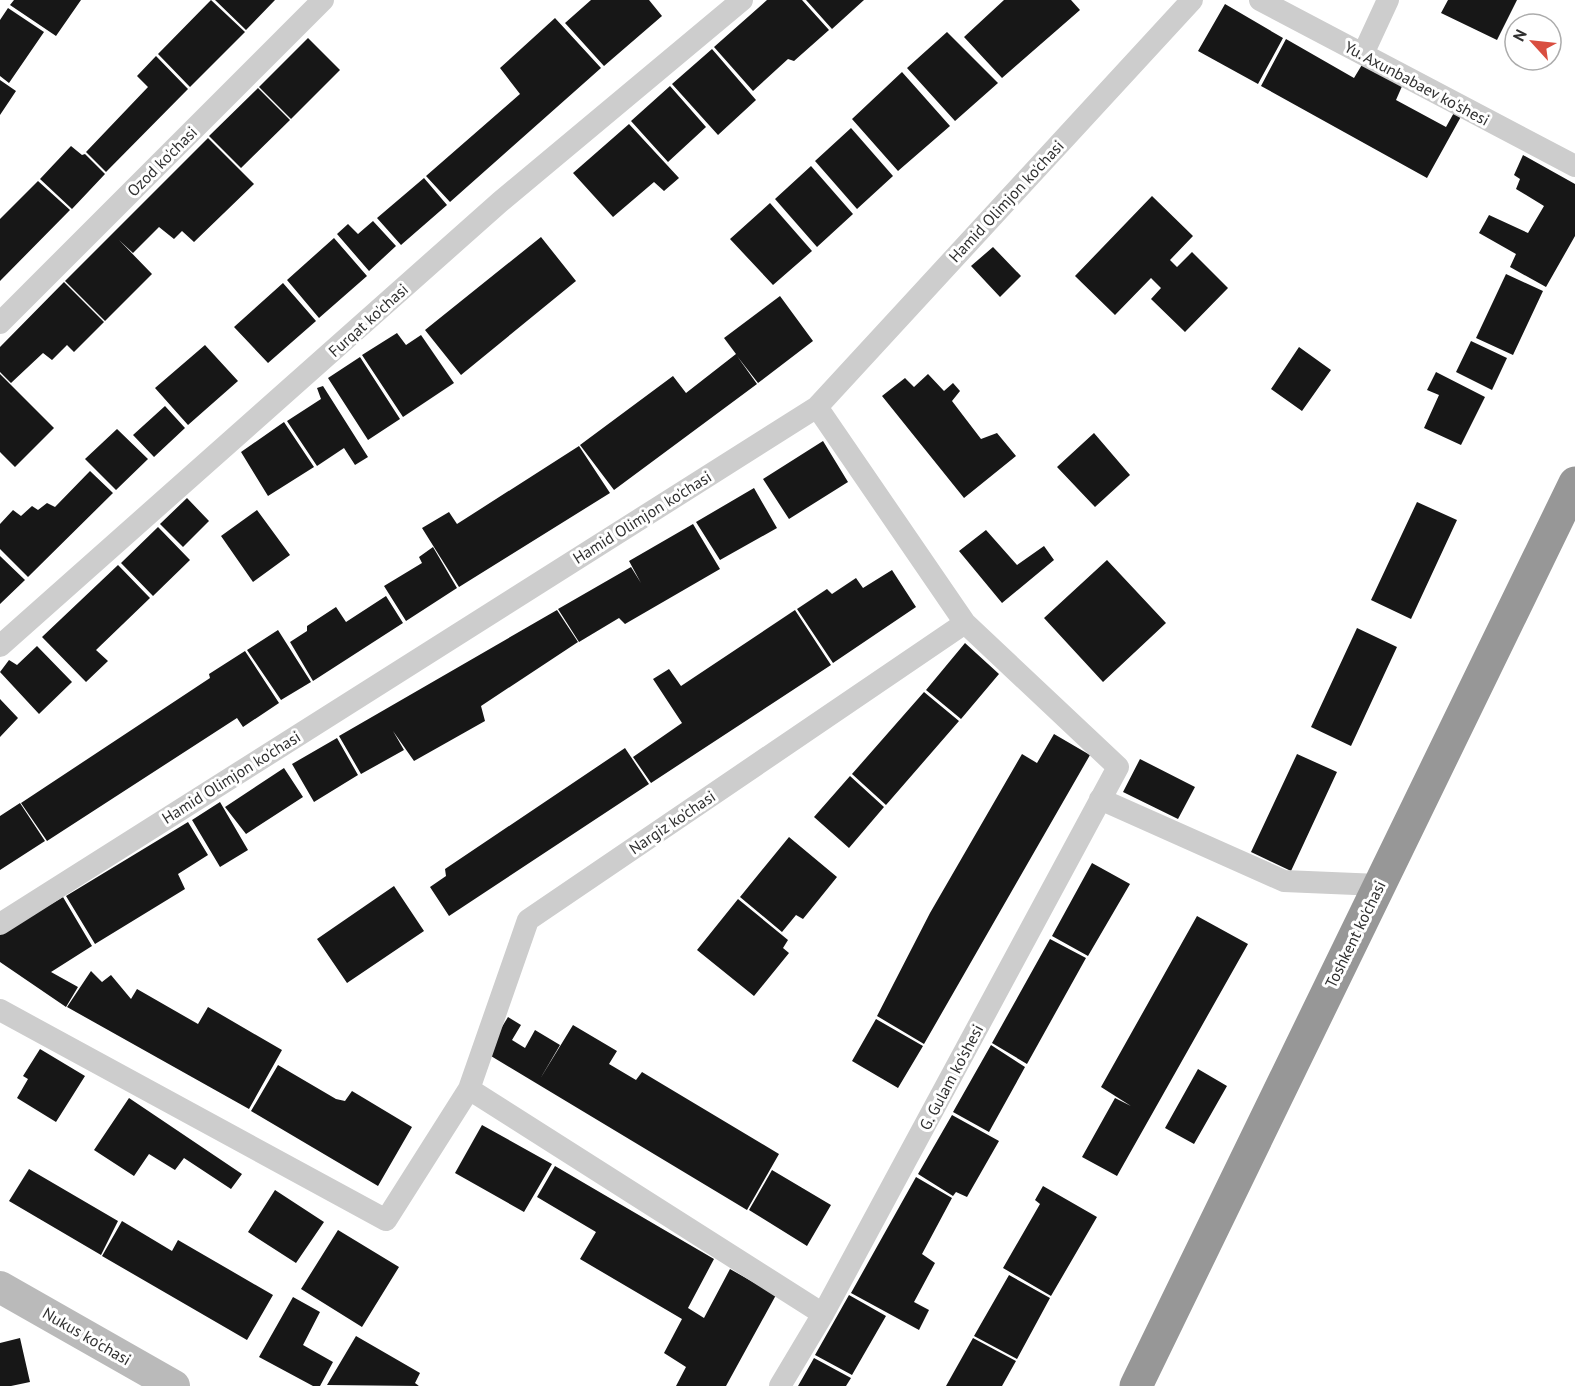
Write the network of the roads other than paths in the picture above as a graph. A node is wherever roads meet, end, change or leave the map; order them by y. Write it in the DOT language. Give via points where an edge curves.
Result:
graph roads {
  1 [pos="323,0"];
  2 [pos="742,0"];
  3 [pos="1192,0"];
  4 [pos="1260,0"];
  5 [pos="1388,0"];
  6 [pos="1363,54"];
  7 [pos="1575,166"];
  8 [pos="0,323"];
  9 [pos="817,407"];
  10 [pos="1575,483"];
  11 [pos="965,623"];
  12 [pos="0,646"];
  13 [pos="1101,800"];
  14 [pos="1379,885"];
  15 [pos="0,924"];
  16 [pos="0,1011"];
  17 [pos="469,1089"];
  18 [pos="0,1287"];
  19 [pos="823,1314"];
  20 [pos="174,1386"];
  21 [pos="780,1386"];
  22 [pos="1136,1386"];
  1 -- 8 [label="street, Ozod ko'chasi"];
  2 -- 12 [label="street, Furqat ko'chasi" via="501,202"];
  3 -- 9 [label="street, Hamid Olimjon ko'chasi"];
  4 -- 6 [label="street, Yu. Axunbabaev ko'shesi"];
  5 -- 6 [label="street"];
  6 -- 7 [label="street, Yu. Axunbabaev ko'shesi"];
  9 -- 11 [label="street"];
  9 -- 15 [label="street, Hamid Olimjon ko'chasi"];
  10 -- 14 [label="highway, Toshkent ko'chasi"];
  11 -- 13 [label="street, G. Gulam ko'shesi" via="1118,767"];
  11 -- 17 [label="street, Nargiz ko'chasi" via="528,920"];
  13 -- 14 [label="street" via="1284,881"];
  13 -- 19 [label="street, G. Gulam ko'shesi"];
  14 -- 22 [label="highway, Toshkent ko'chasi"];
  16 -- 17 [label="street, Nargiz ko'chasi" via="386,1220"];
  17 -- 19 [label="street"];
  18 -- 20 [label="main road, Nukus ko'chasi"];
  19 -- 21 [label="street, G. Gulam ko'shesi"];
}
